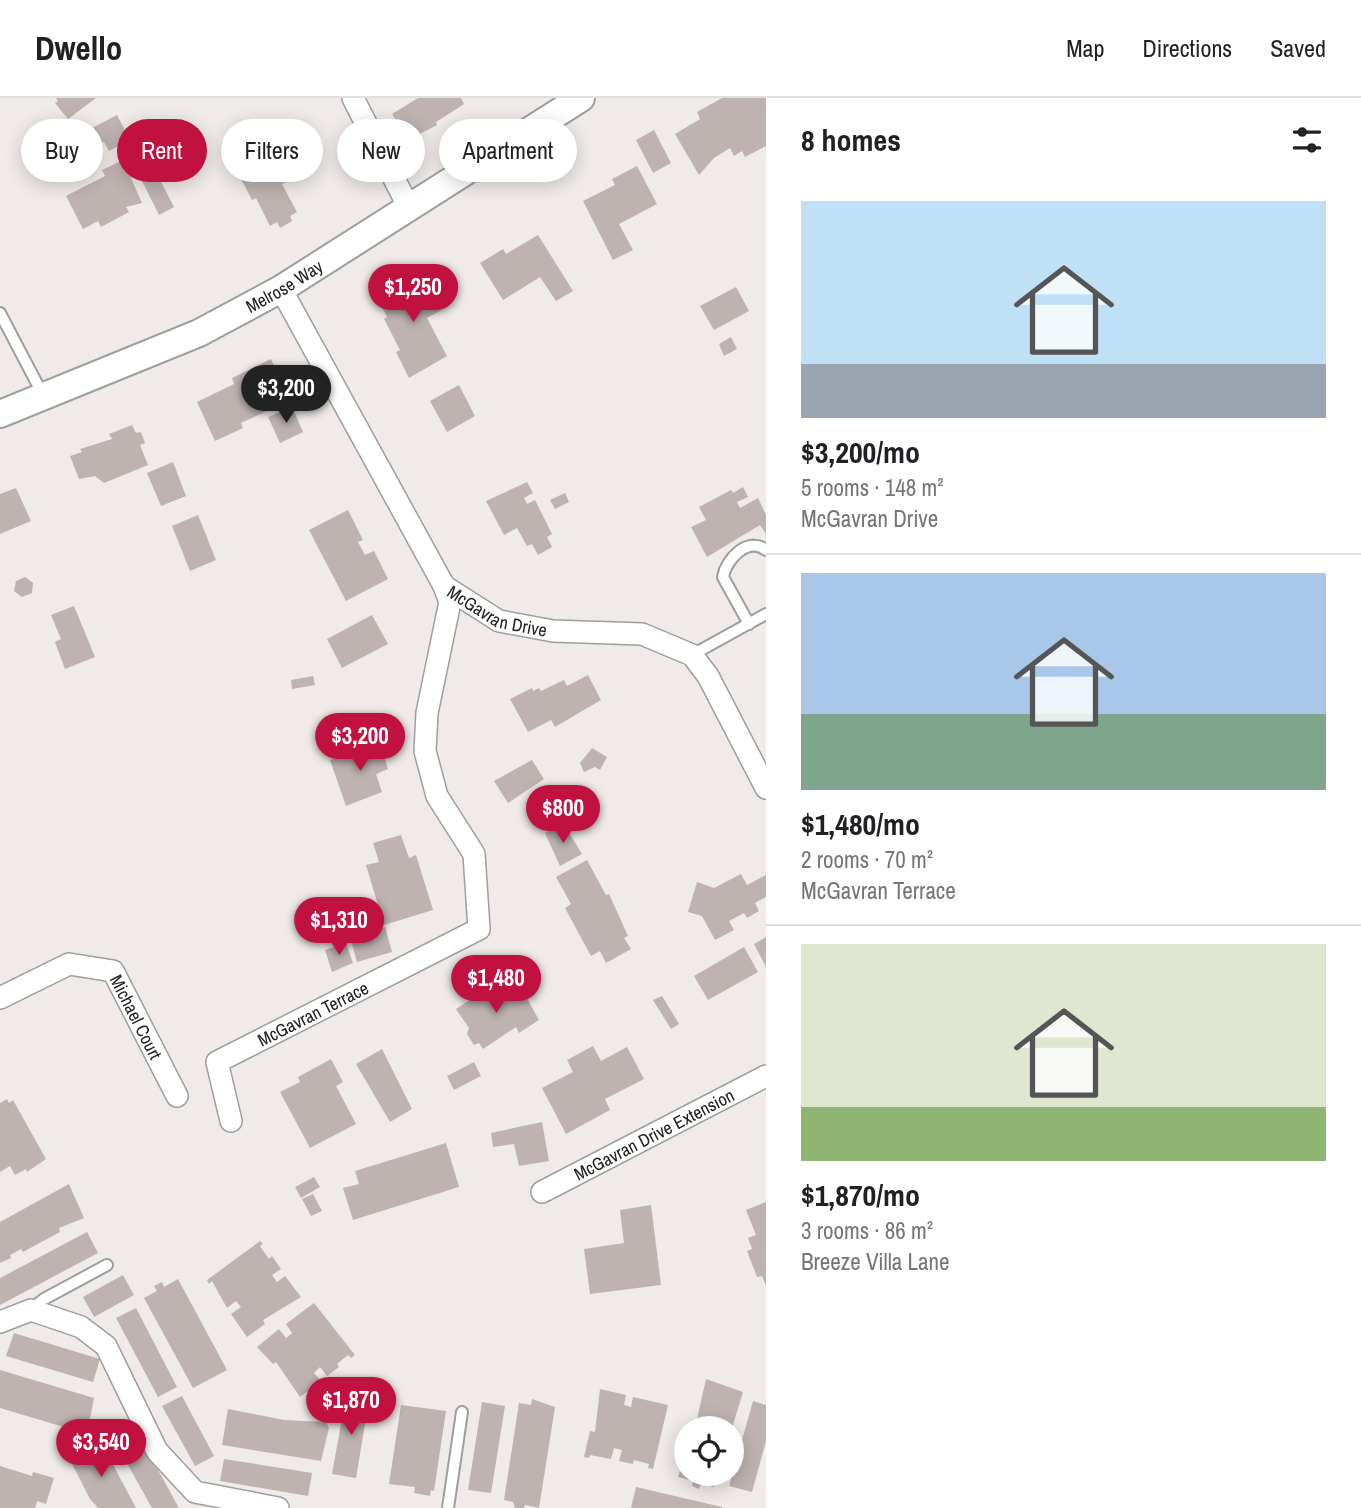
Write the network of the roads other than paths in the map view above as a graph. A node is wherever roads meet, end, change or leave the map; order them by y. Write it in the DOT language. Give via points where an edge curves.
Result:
graph roads {
  1 [pos="353,98"];
  2 [pos="581,98"];
  3 [pos="409,208"];
  4 [pos="281,289"];
  5 [pos="0,313"];
  6 [pos="44,397"];
  7 [pos="0,414"];
  8 [pos="766,550"];
  9 [pos="444,586"];
  10 [pos="766,614"];
  11 [pos="749,624"];
  12 [pos="692,655"];
  13 [pos="766,788"];
  14 [pos="0,998"];
  15 [pos="766,1076"];
  16 [pos="177,1096"];
  17 [pos="231,1121"];
  18 [pos="542,1192"];
  19 [pos="107,1265"];
  20 [pos="31,1310"];
  21 [pos="0,1322"];
  22 [pos="462,1412"];
  23 [pos="278,1508"];
  24 [pos="448,1508"];
  1 -- 3 [label="street"];
  2 -- 3 [label="street, Melrose Way"];
  3 -- 4 [label="street, Melrose Way"];
  4 -- 6 [label="street, Melrose Way" via="199,333"];
  4 -- 9 [label="street, McGavran Drive"];
  5 -- 6 [label="lane"];
  6 -- 7 [label="street, Melrose Way"];
  8 -- 11 [label="lane" via="751,546 734,554 724,570 723,577"];
  9 -- 12 [label="street, McGavran Drive" via="499,621 553,631 642,634"];
  9 -- 17 [label="street, McGavran Terrace" via="450,602 427,713 425,751 438,796 474,854 479,929 217,1062"];
  10 -- 11 [label="lane"];
  11 -- 12 [label="lane"];
  12 -- 13 [label="street" via="708,676"];
  14 -- 16 [label="street, Michael Court" via="69,964 113,971"];
  15 -- 18 [label="street, McGavran Drive Extension"];
  19 -- 20 [label="lane" via="44,1298"];
  20 -- 21 [label="street"];
  20 -- 23 [label="street" via="80,1327 106,1346 157,1451 191,1490"];
  22 -- 24 [label="lane"];
}
